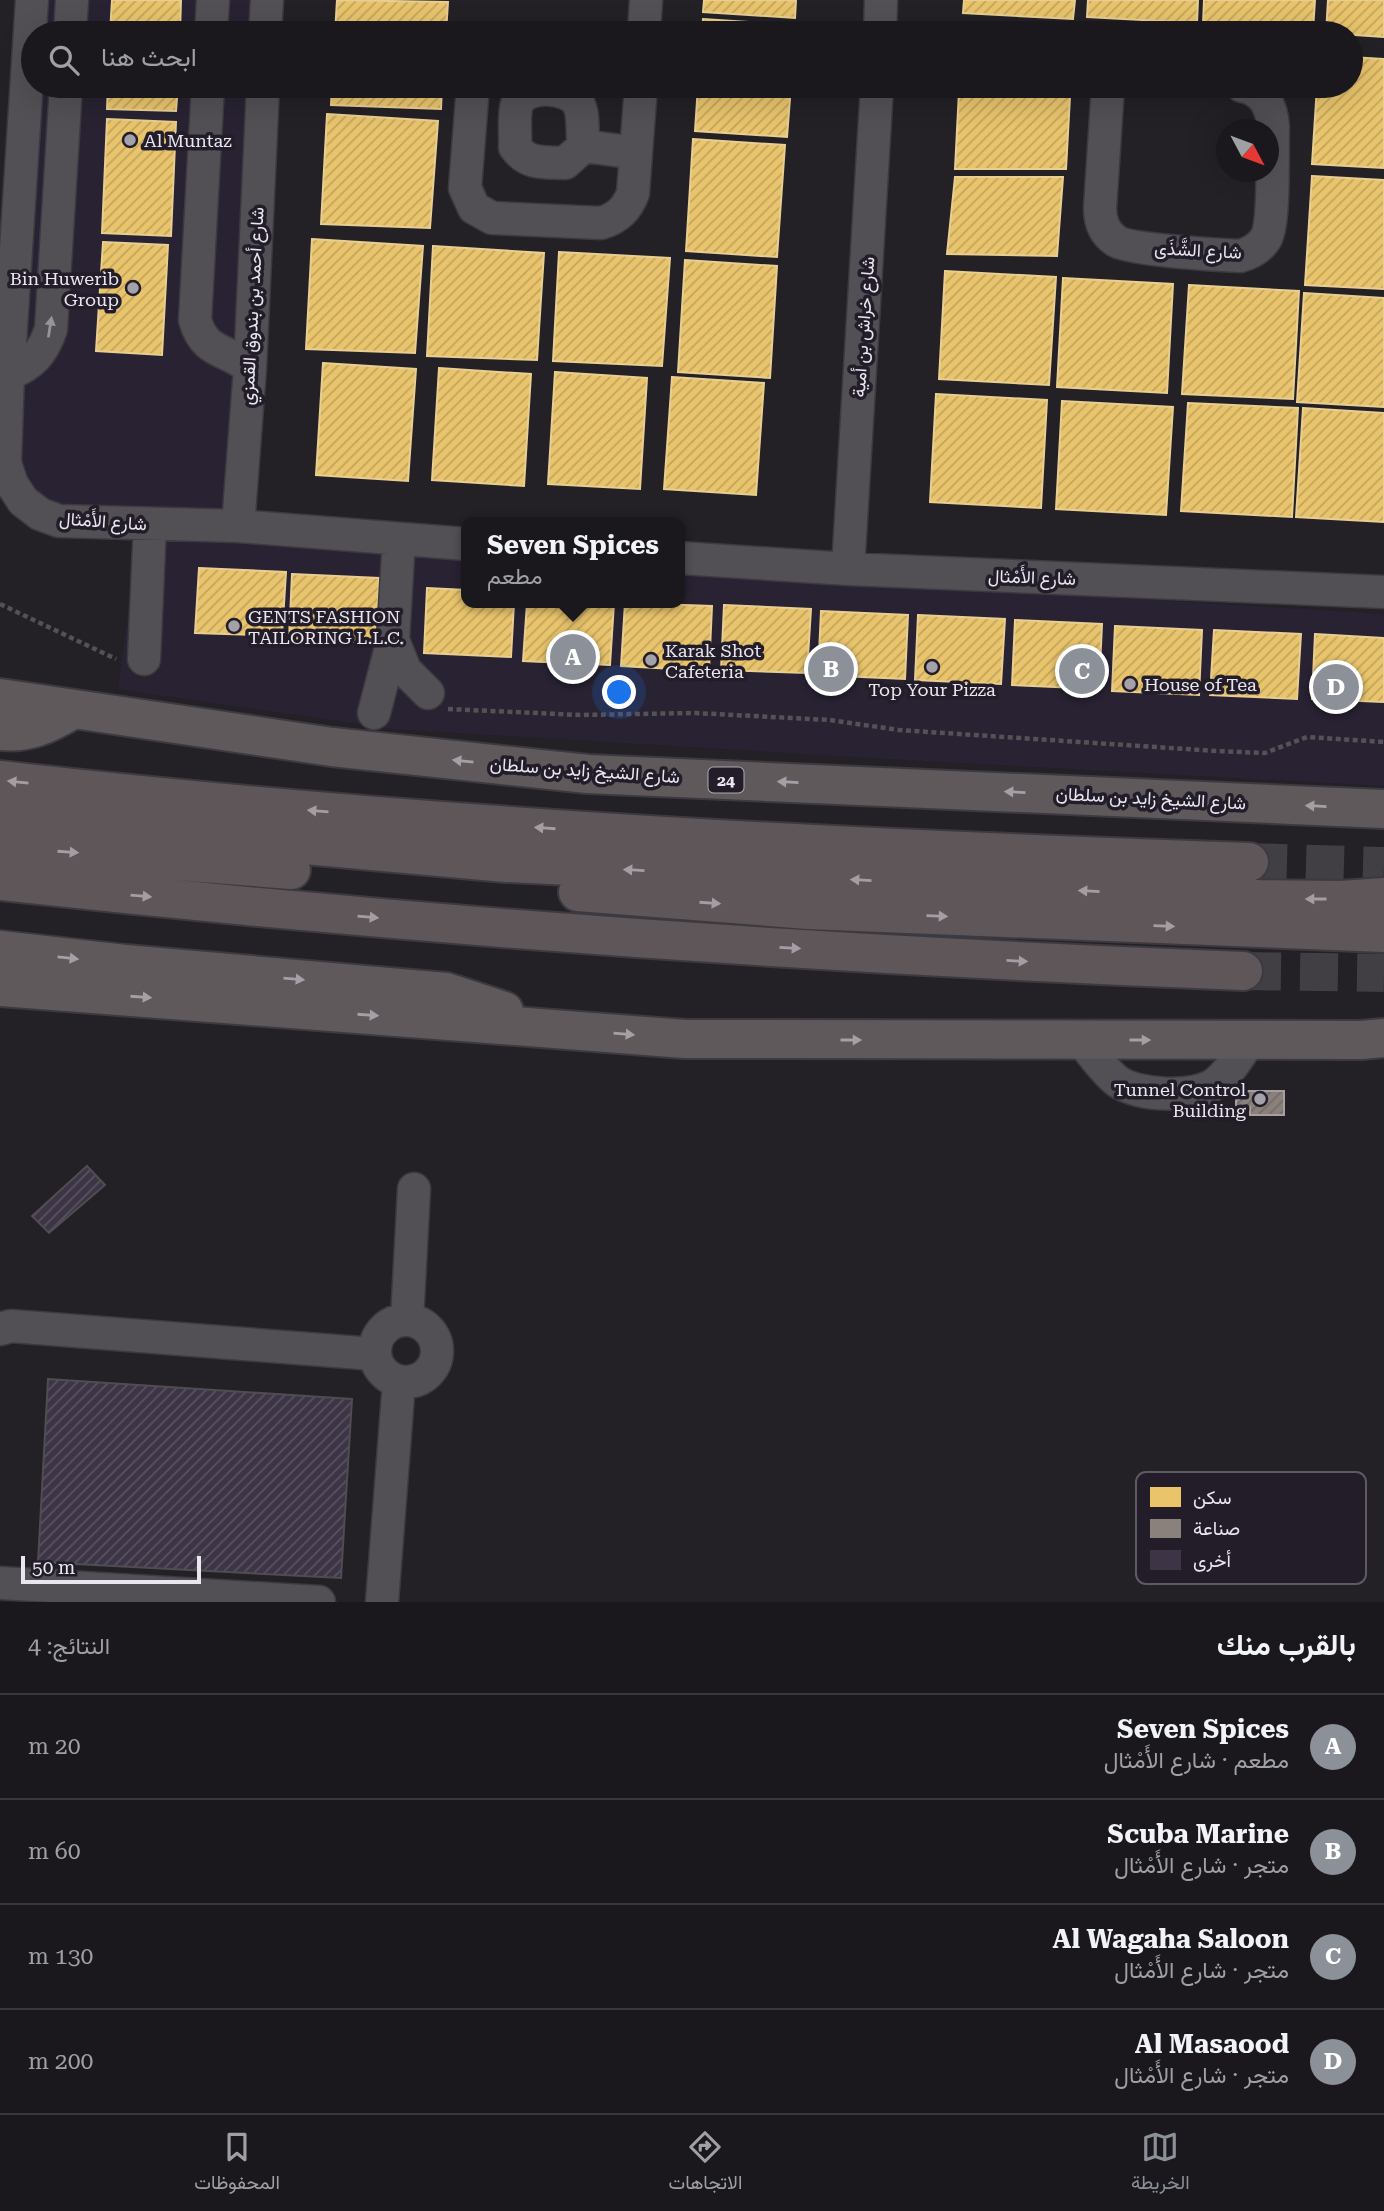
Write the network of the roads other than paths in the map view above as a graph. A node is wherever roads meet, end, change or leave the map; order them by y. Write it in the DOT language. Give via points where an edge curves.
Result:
graph roads {
  1 [pos="32,0"];
  2 [pos="72,0"];
  3 [pos="214,0"];
  4 [pos="267,0"];
  5 [pos="646,0"];
  6 [pos="881,0"];
  7 [pos="31,21"];
  8 [pos="71,21"];
  9 [pos="213,21"];
  10 [pos="266,21"];
  11 [pos="645,21"];
  12 [pos="880,21"];
  13 [pos="26,98"];
  14 [pos="65,98"];
  15 [pos="207,98"];
  16 [pos="262,98"];
  17 [pos="472,98"];
  18 [pos="640,98"];
  19 [pos="876,98"];
  20 [pos="1107,98"];
  21 [pos="1263,98"];
  22 [pos="584,146"];
  23 [pos="636,153"];
  24 [pos="250,368"];
  25 [pos="8,374"];
  26 [pos="150,524"];
  27 [pos="238,526"];
  28 [pos="400,539"];
  29 [pos="461,544"];
  30 [pos="685,558"];
  31 [pos="848,569"];
  32 [pos="1384,592"];
  33 [pos="393,640"];
  34 [pos="144,659"];
  35 [pos="0,698"];
  36 [pos="438,701"];
  37 [pos="72,710"];
  38 [pos="374,713"];
  39 [pos="0,731"];
  40 [pos="0,780"];
  41 [pos="1383,808"];
  42 [pos="0,815"];
  43 [pos="0,847"];
  44 [pos="1249,862"];
  45 [pos="0,881"];
  46 [pos="1384,897"];
  47 [pos="1384,933"];
  48 [pos="0,950"];
  49 [pos="1243,971"];
  50 [pos="0,987"];
  51 [pos="556,1029"];
  52 [pos="1081,1040"];
  53 [pos="1250,1040"];
  54 [pos="1376,1040"];
  55 [pos="414,1189"];
  56 [pos="407,1320"];
  57 [pos="0,1329"];
  58 [pos="374,1354"];
  59 [pos="399,1382"];
  60 [pos="0,1583"];
  61 [pos="319,1602"];
  62 [pos="382,1602"];
  1 -- 7 [label="street, شارع الأَمْثال"];
  2 -- 8 [label="street"];
  3 -- 9 [label="street"];
  4 -- 10 [label="street"];
  5 -- 11 [label="street"];
  6 -- 12 [label="street"];
  13 -- 25 [label="street, شارع الأَمْثال"];
  25 -- 14 [label="street, one-way" via="38,357 51,329"];
  15 -- 24 [label="street" via="195,320 209,345"];
  16 -- 24 [label="street, شارع أحمد بن بندوق القمزي"];
  17 -- 23 [label="street" via="465,188 482,215 589,223 612,219 629,204 633,193"];
  18 -- 23 [label="street"];
  19 -- 31 [label="street, شارع خراش بن أمية"];
  20 -- 21 [label="street, شارع الشَّذَى" via="1100,208 1109,236 1126,246 1240,256 1259,247 1270,228 1273,127"];
  22 -- 23 [label="street"];
  24 -- 27 [label="street, شارع أحمد بن بندوق القمزي"];
  25 -- 26 [label="street, شارع الأَمْثال" via="5,463 23,501 59,521"];
  26 -- 27 [label="street, شارع الأَمْثال"];
  26 -- 34 [label="street"];
  27 -- 28 [label="street, شارع الأَمْثال"];
  28 -- 29 [label="street, شارع الأَمْثال"];
  28 -- 33 [label="street"];
  30 -- 31 [label="street, شارع الأَمْثال"];
  31 -- 32 [label="street, شارع الأَمْثال"];
  33 -- 36 [label="street" via="405,670"];
  33 -- 38 [label="street"];
  35 -- 37 [label="main road, شارع الشيخ زايد بن سلطان / 24"];
  37 -- 39 [label="main road" via="37,728"];
  41 -- 37 [label="main road, شارع الشيخ زايد بن سلطان / 24, one-way" via="588,774 332,747"];
  44 -- 40 [label="highway, one-way" via="662,837 369,816"];
  46 -- 42 [label="highway, one-way" via="1245,899 506,863"];
  43 -- 47 [label="highway, one-way" via="808,910"];
  45 -- 49 [label="highway, one-way" via="447,924 785,948"];
  48 -- 51 [label="main road, one-way" via="446,992"];
  50 -- 51 [label="main road, one-way"];
  51 -- 52 [label="main road, one-way" via="685,1039"];
  52 -- 53 [label="main road, one-way"];
  52 -- 53 [label="street" via="1123,1085 1139,1091 1186,1093 1215,1083"];
  53 -- 54 [label="main road"];
  55 -- 56 [label="street"];
  56 -- 58 [label="street" via="396,1321 379,1334"];
  56 -- 59 [label="street" via="427,1327 437,1346 436,1357 419,1380"];
  57 -- 58 [label="street" via="11,1326"];
  58 -- 59 [label="street" via="382,1372"];
  59 -- 62 [label="street"];
  60 -- 61 [label="street"];
}
